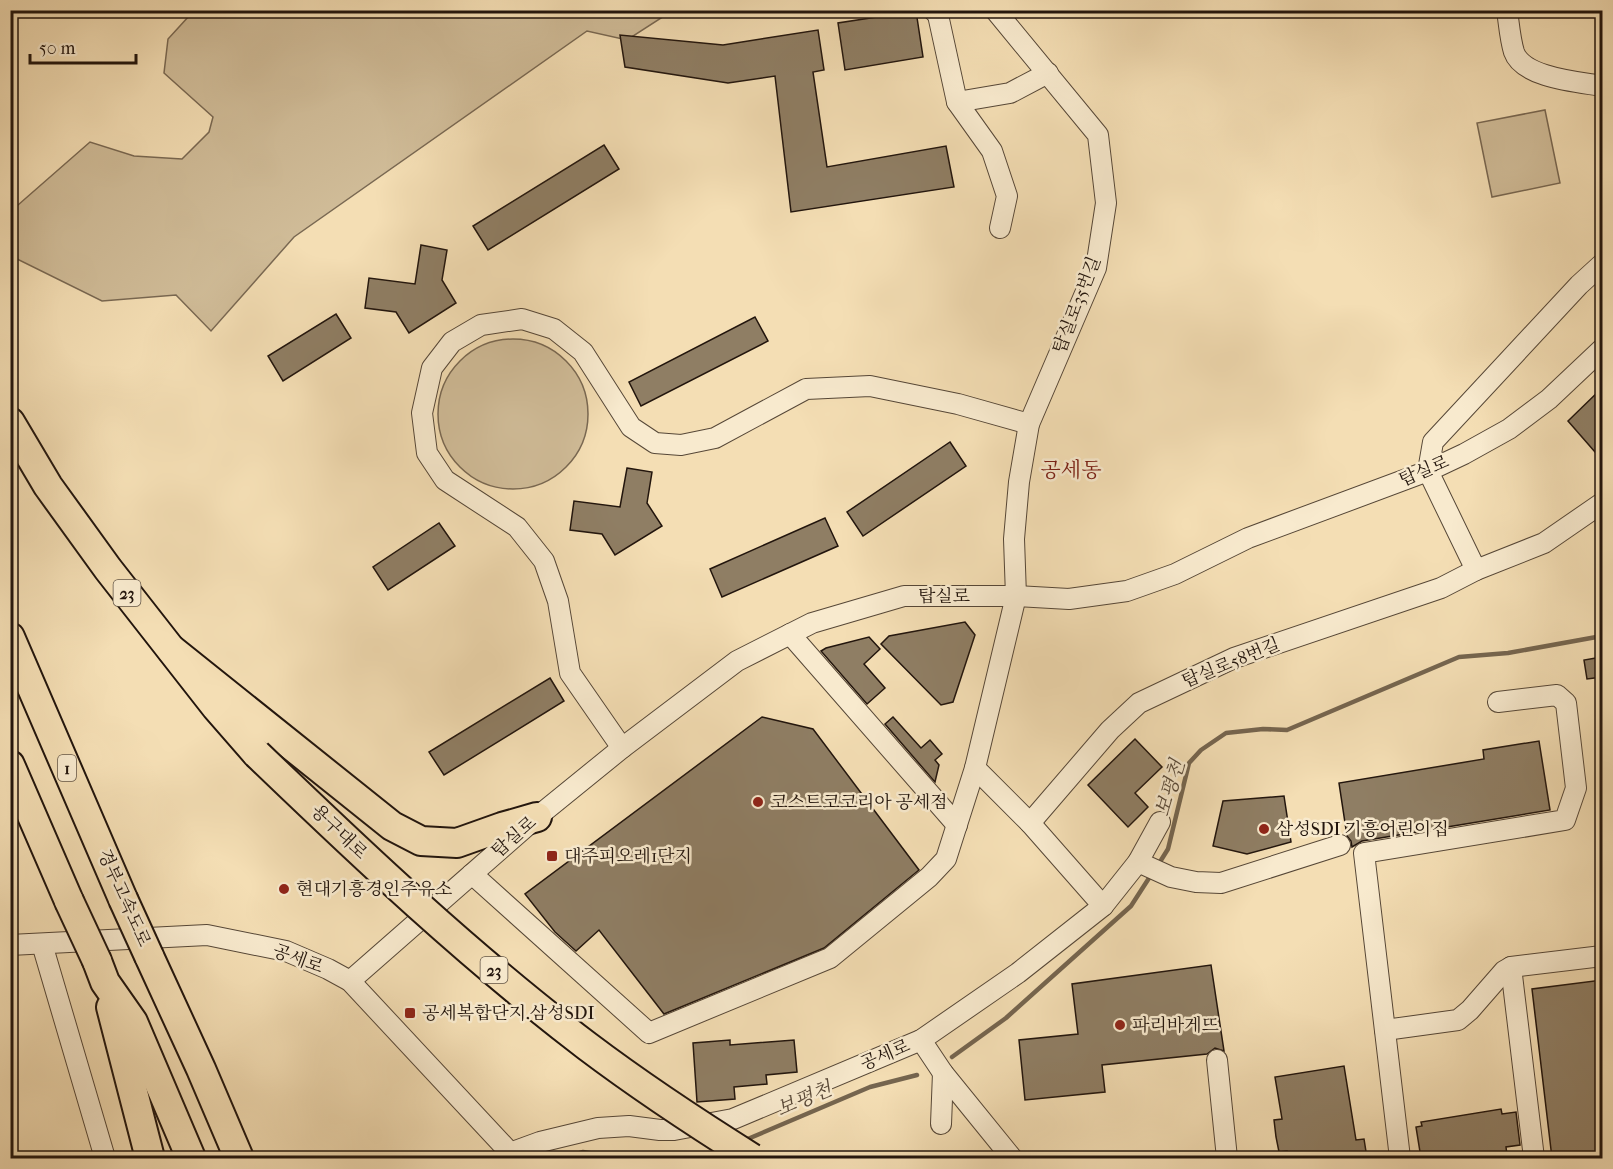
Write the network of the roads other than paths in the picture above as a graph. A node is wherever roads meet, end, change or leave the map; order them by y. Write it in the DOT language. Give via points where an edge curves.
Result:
graph roads {
  1 [pos="933,10"];
  2 [pos="995,10"];
  3 [pos="1507,10"];
  4 [pos="1048,72"];
  5 [pos="1602,86"];
  6 [pos="957,102"];
  7 [pos="1000,228"];
  8 [pos="1602,264"];
  9 [pos="1602,349"];
  10 [pos="10,422"];
  11 [pos="1029,424"];
  12 [pos="1428,471"];
  13 [pos="1602,503"];
  14 [pos="1476,570"];
  15 [pos="1016,596"];
  16 [pos="790,634"];
  17 [pos="10,636"];
  18 [pos="172,650"];
  19 [pos="1498,702"];
  20 [pos="622,748"];
  21 [pos="10,765"];
  22 [pos="975,768"];
  23 [pos="537,817"];
  24 [pos="1160,822"];
  25 [pos="1030,823"];
  26 [pos="957,825"];
  27 [pos="1340,845"];
  28 [pos="1138,862"];
  29 [pos="472,874"];
  30 [pos="1103,906"];
  31 [pos="42,944"];
  32 [pos="10,945"];
  33 [pos="1602,956"];
  34 [pos="1511,967"];
  35 [pos="101,971"];
  36 [pos="350,981"];
  37 [pos="1385,1030"];
  38 [pos="921,1040"];
  39 [pos="1216,1060"];
  40 [pos="943,1072"];
  41 [pos="941,1124"];
  42 [pos="512,1156"];
  43 [pos="105,1158"];
  44 [pos="150,1158"];
  45 [pos="191,1158"];
  46 [pos="238,1158"];
  47 [pos="752,1158"];
  48 [pos="1012,1158"];
  49 [pos="1227,1158"];
  50 [pos="1400,1158"];
  51 [pos="1534,1158"];
  1 -- 6 [label="street" via="938,15"];
  2 -- 4 [label="street, 탑실로35번길"];
  3 -- 5 [label="street" via="1515,54 1526,67"];
  4 -- 6 [label="street" via="1010,93"];
  4 -- 11 [label="street, 탑실로35번길" via="1098,135 1106,203 1096,268"];
  6 -- 7 [label="street" via="996,162 1007,196"];
  8 -- 12 [label="street" via="1433,442"];
  9 -- 12 [label="street, 탑실로" via="1550,399 1509,429"];
  10 -- 18 [label="highway, 용구대로 / 23" via="48,486"];
  11 -- 15 [label="street, 탑실로35번길" via="1015,527"];
  11 -- 20 [label="street" via="870,386 806,389 715,438 681,445 655,443 631,427 583,352 554,329 522,319 481,325 452,342 432,368 422,413 427,453 444,480 517,527 544,561 558,601 570,673"];
  12 -- 14 [label="street"];
  12 -- 15 [label="street, 탑실로" via="1248,538 1175,574 1127,591 1069,599"];
  13 -- 14 [label="street, 탑실로58번길" via="1544,543"];
  14 -- 25 [label="street, 탑실로58번길" via="1441,588 1234,658 1139,703 1110,730"];
  15 -- 16 [label="street, 탑실로" via="904,596 812,623"];
  15 -- 22 [label="street, 탑실로35번길"];
  16 -- 20 [label="street, 탑실로" via="737,661"];
  16 -- 26 [label="street"];
  17 -- 46 [label="highway, 경부고속도로 / 1, bridge"];
  18 -- 23 [label="highway" via="392,826 421,841 458,843"];
  18 -- 47 [label="highway, 용구대로 / 23, bridge" via="257,754 381,872 587,1046"];
  19 -- 37 [label="street" via="1557,695 1566,703 1576,788 1569,809 1565,820 1364,853"];
  20 -- 23 [label="street, 탑실로"];
  21 -- 35 [label="highway, bridge"];
  22 -- 25 [label="street"];
  22 -- 26 [label="street, 탑실로35번길"];
  23 -- 29 [label="street, 탑실로"];
  24 -- 28 [label="street, 공세로"];
  25 -- 30 [label="street"];
  26 -- 29 [label="street, 탑실로35번길" via="946,859 929,877 830,958 649,1033"];
  27 -- 28 [label="street" via="1221,883 1171,877"];
  28 -- 30 [label="street, 공세로"];
  29 -- 36 [label="street, 탑실로"];
  30 -- 38 [label="street, 공세로" via="1018,973"];
  31 -- 32 [label="street, 공세로"];
  31 -- 36 [label="street, 공세로" via="207,935 286,951"];
  31 -- 43 [label="street"];
  33 -- 34 [label="street"];
  34 -- 37 [label="street" via="1458,1020"];
  34 -- 51 [label="street"];
  35 -- 44 [label="highway"];
  35 -- 45 [label="highway" via="133,1022"];
  36 -- 42 [label="street, 공세로"];
  37 -- 50 [label="street"];
  38 -- 40 [label="street"];
  38 -- 42 [label="street, 공세로" via="733,1119 674,1130 598,1128 562,1136"];
  39 -- 49 [label="street"];
  40 -- 41 [label="street"];
  40 -- 48 [label="street"];
}
